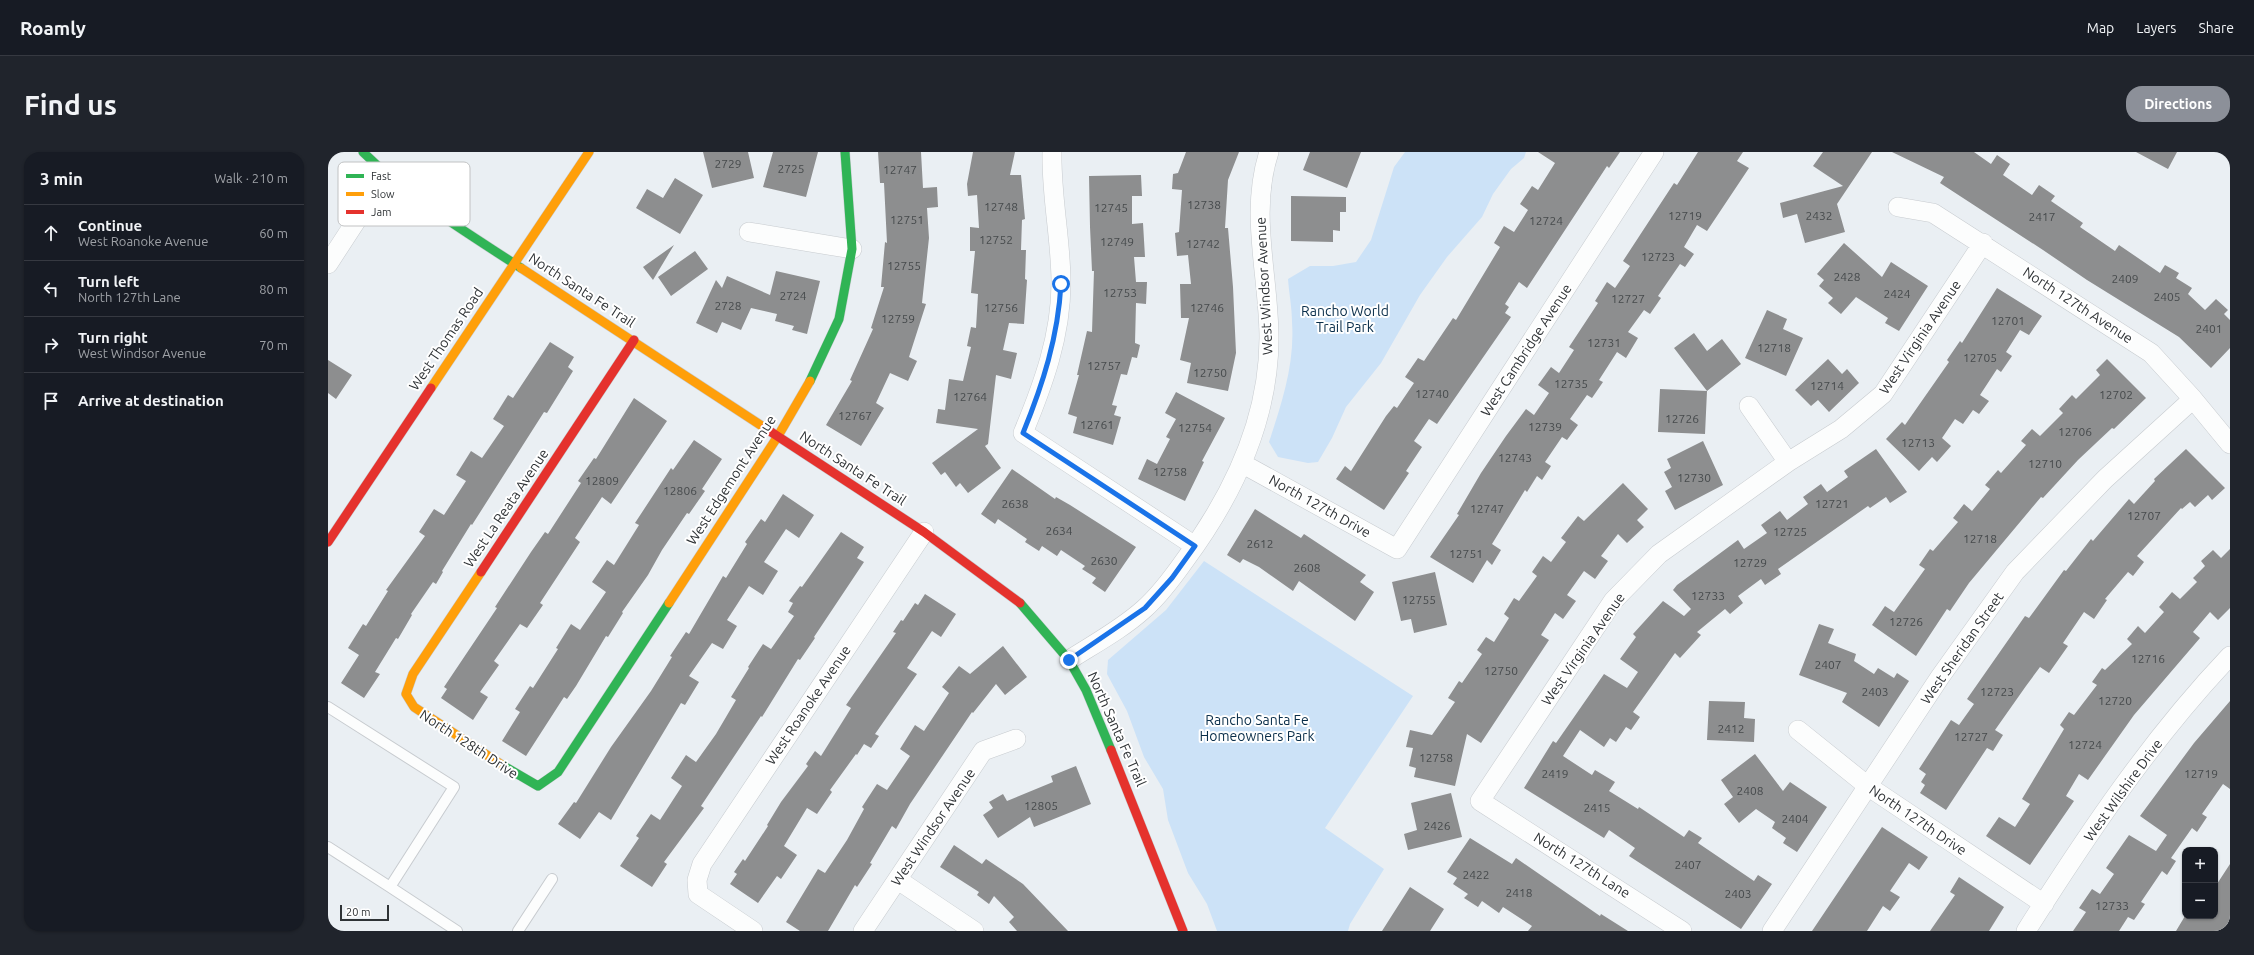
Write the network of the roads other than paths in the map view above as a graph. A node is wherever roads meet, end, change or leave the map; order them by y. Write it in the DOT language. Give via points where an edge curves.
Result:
graph roads {
  1 [pos="363,152"];
  2 [pos="589,152"];
  3 [pos="845,152"];
  4 [pos="1052,152"];
  5 [pos="1269,152"];
  6 [pos="1654,152"];
  7 [pos="373,162"];
  8 [pos="1898,207"];
  9 [pos="353,226"];
  10 [pos="458,226"];
  11 [pos="750,232"];
  12 [pos="1983,243"];
  13 [pos="852,248"];
  14 [pos="515,262"];
  15 [pos="328,264"];
  16 [pos="634,340"];
  17 [pos="2194,399"];
  18 [pos="1749,406"];
  19 [pos="778,436"];
  20 [pos="2230,444"];
  21 [pos="1788,462"];
  22 [pos="1243,464"];
  23 [pos="924,532"];
  24 [pos="328,542"];
  25 [pos="1195,546"];
  26 [pos="1397,548"];
  27 [pos="2230,656"];
  28 [pos="1069,660"];
  29 [pos="406,694"];
  30 [pos="328,707"];
  31 [pos="1798,730"];
  32 [pos="1016,739"];
  33 [pos="538,786"];
  34 [pos="1869,787"];
  35 [pos="1480,801"];
  36 [pos="328,847"];
  37 [pos="552,879"];
  38 [pos="898,880"];
  39 [pos="390,887"];
  40 [pos="2044,904"];
  41 [pos="457,931"];
  42 [pos="518,931"];
  43 [pos="753,931"];
  44 [pos="863,931"];
  45 [pos="974,931"];
  46 [pos="1183,931"];
  47 [pos="1682,931"];
  48 [pos="1772,931"];
  49 [pos="2026,931"];
  1 -- 7 [label="street, North Santa Fe Trail"];
  2 -- 14 [label="street, West Thomas Road"];
  3 -- 13 [label="street, West Edgemont Avenue"];
  4 -- 25 [label="street" via="1060,252 1059,315 1046,372 1023,433"];
  5 -- 22 [label="street, West Windsor Avenue" via="1262,173 1259,204 1269,337 1267,382"];
  6 -- 26 [label="street, West Cambridge Avenue"];
  8 -- 12 [label="street, North 127th Avenue" via="1933,213"];
  9 -- 15 [label="street"];
  10 -- 14 [label="street, North Santa Fe Trail"];
  11 -- 13 [label="street"];
  12 -- 17 [label="street, North 127th Avenue" via="2151,353"];
  12 -- 21 [label="street, West Virginia Avenue" via="1883,394 1841,429"];
  13 -- 19 [label="street, West Edgemont Avenue" via="839,319 817,369"];
  14 -- 16 [label="street, North Santa Fe Trail"];
  14 -- 24 [label="street, West Thomas Road"];
  16 -- 19 [label="street, North Santa Fe Trail"];
  16 -- 29 [label="street, West La Reata Avenue" via="413,674"];
  17 -- 20 [label="street, North 127th Avenue"];
  17 -- 34 [label="street, West Sheridan Street" via="2105,479 2015,572 1940,678"];
  18 -- 21 [label="street"];
  19 -- 23 [label="street, North Santa Fe Trail"];
  19 -- 33 [label="street, West Edgemont Avenue" via="558,772"];
  21 -- 35 [label="street, West Virginia Avenue" via="1659,554 1613,601"];
  22 -- 25 [label="street, West Windsor Avenue" via="1226,500"];
  22 -- 26 [label="street, North 127th Drive"];
  23 -- 28 [label="street, North Santa Fe Trail" via="1016,599"];
  23 -- 43 [label="street, West Roanoke Avenue" via="702,864 697,880 698,894"];
  25 -- 28 [label="street, West Windsor Avenue" via="1172,578 1145,608"];
  27 -- 40 [label="street, West Wilshire Drive" via="2198,690 2136,768"];
  28 -- 46 [label="street, North Santa Fe Trail" via="1086,690 1137,811"];
  29 -- 33 [label="street, North 128th Drive" via="414,708"];
  30 -- 39 [label="lane" via="454,787"];
  31 -- 34 [label="street, North 127th Drive"];
  32 -- 38 [label="street, West Windsor Avenue" via="983,751"];
  34 -- 40 [label="street, North 127th Drive"];
  34 -- 48 [label="street, West Sheridan Street"];
  35 -- 47 [label="street, North 127th Lane"];
  36 -- 39 [label="lane"];
  37 -- 42 [label="lane"];
  38 -- 44 [label="street, West Windsor Avenue"];
  38 -- 45 [label="street"];
  39 -- 41 [label="lane"];
  40 -- 49 [label="street, West Wilshire Drive"];
}
